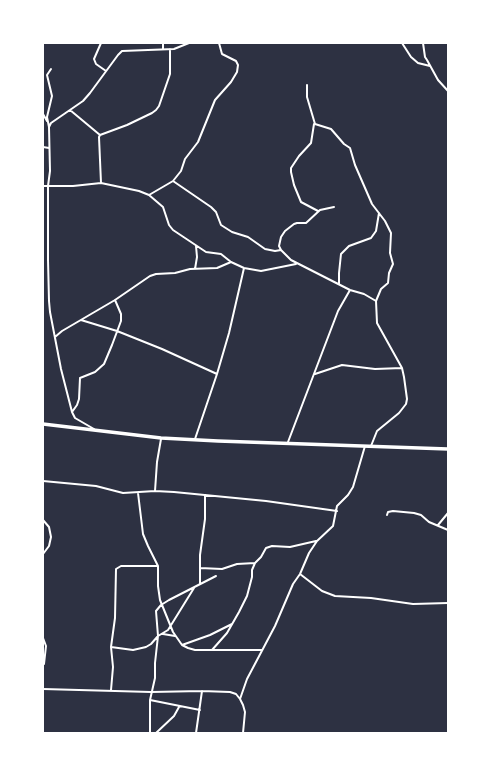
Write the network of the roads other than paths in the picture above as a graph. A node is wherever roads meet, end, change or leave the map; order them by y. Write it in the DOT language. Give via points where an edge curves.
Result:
graph roads {
  1 [pos="101,43"];
  2 [pos="164,43"];
  3 [pos="189,43"];
  4 [pos="219,43"];
  5 [pos="402,43"];
  6 [pos="423,43"];
  7 [pos="164,49"];
  8 [pos="170,49"];
  9 [pos="430,66"];
  10 [pos="51,69"];
  11 [pos="106,71"];
  12 [pos="307,85"];
  13 [pos="448,91"];
  14 [pos="70,110"];
  15 [pos="43,114"];
  16 [pos="47,122"];
  17 [pos="314,123"];
  18 [pos="48,127"];
  19 [pos="100,135"];
  20 [pos="43,148"];
  21 [pos="49,148"];
  22 [pos="173,181"];
  23 [pos="101,183"];
  24 [pos="43,186"];
  25 [pos="48,186"];
  26 [pos="149,195"];
  27 [pos="334,207"];
  28 [pos="318,211"];
  29 [pos="379,213"];
  30 [pos="196,246"];
  31 [pos="281,250"];
  32 [pos="231,262"];
  33 [pos="297,264"];
  34 [pos="244,268"];
  35 [pos="196,269"];
  36 [pos="339,284"];
  37 [pos="350,290"];
  38 [pos="115,300"];
  39 [pos="376,301"];
  40 [pos="80,320"];
  41 [pos="117,331"];
  42 [pos="55,337"];
  43 [pos="402,368"];
  44 [pos="217,374"];
  45 [pos="315,374"];
  46 [pos="72,412"];
  47 [pos="43,424"];
  48 [pos="97,431"];
  49 [pos="161,438"];
  50 [pos="194,440"];
  51 [pos="287,444"];
  52 [pos="365,446"];
  53 [pos="371,446"];
  54 [pos="448,449"];
  55 [pos="43,481"];
  56 [pos="155,491"];
  57 [pos="138,492"];
  58 [pos="205,495"];
  59 [pos="337,511"];
  60 [pos="448,513"];
  61 [pos="387,515"];
  62 [pos="43,520"];
  63 [pos="438,525"];
  64 [pos="448,530"];
  65 [pos="317,541"];
  66 [pos="43,554"];
  67 [pos="256,562"];
  68 [pos="158,566"];
  69 [pos="200,568"];
  70 [pos="300,574"];
  71 [pos="216,576"];
  72 [pos="200,584"];
  73 [pos="194,587"];
  74 [pos="448,603"];
  75 [pos="161,605"];
  76 [pos="232,624"];
  77 [pos="171,625"];
  78 [pos="163,634"];
  79 [pos="158,636"];
  80 [pos="175,636"];
  81 [pos="43,638"];
  82 [pos="182,645"];
  83 [pos="111,647"];
  84 [pos="212,650"];
  85 [pos="262,650"];
  86 [pos="43,655"];
  87 [pos="44,664"];
  88 [pos="43,669"];
  89 [pos="43,689"];
  90 [pos="111,691"];
  91 [pos="202,691"];
  92 [pos="151,692"];
  93 [pos="240,698"];
  94 [pos="150,700"];
  95 [pos="180,707"];
  96 [pos="200,710"];
  97 [pos="150,733"];
  98 [pos="156,733"];
  99 [pos="196,733"];
  100 [pos="243,733"];
  1 -- 11 [label="street" via="94,59 96,64"];
  2 -- 7 [label="street"];
  3 -- 8 [label="street"];
  4 -- 22 [label="street" via="222,54 236,61 237,72 215,100 198,142"];
  5 -- 9 [label="street" via="418,63"];
  6 -- 9 [label="street" via="425,57"];
  7 -- 8 [label="street"];
  7 -- 11 [label="street" via="122,51"];
  8 -- 19 [label="street" via="170,74 156,110"];
  9 -- 13 [label="street"];
  10 -- 16 [label="street" via="47,75 52,96"];
  11 -- 14 [label="street" via="83,101"];
  12 -- 17 [label="street" via="307,97"];
  14 -- 18 [label="street"];
  14 -- 19 [label="street"];
  15 -- 16 [label="street"];
  16 -- 18 [label="street"];
  17 -- 28 [label="street" via="311,143 299,156 291,172 301,202"];
  17 -- 29 [label="street" via="331,129 350,148 370,199"];
  18 -- 21 [label="street"];
  19 -- 23 [label="street" via="98,140"];
  20 -- 21 [label="street"];
  21 -- 25 [label="street"];
  22 -- 26 [label="street"];
  22 -- 31 [label="street" via="211,207 222,225 232,232 248,236 266,249"];
  23 -- 25 [label="street"];
  23 -- 26 [label="street"];
  24 -- 25 [label="street"];
  25 -- 42 [label="street" via="49,301"];
  26 -- 30 [label="street" via="162,207 170,228"];
  27 -- 28 [label="street"];
  28 -- 31 [label="street" via="306,223 297,223 285,231 279,240"];
  29 -- 36 [label="street" via="376,231 371,238 349,246 341,254"];
  29 -- 39 [label="street" via="391,235 393,264 388,283 381,289"];
  30 -- 32 [label="street" via="206,252 221,254"];
  30 -- 35 [label="street"];
  31 -- 33 [label="street"];
  32 -- 34 [label="street"];
  32 -- 35 [label="street" via="217,268"];
  33 -- 34 [label="street" via="261,271"];
  33 -- 36 [label="street"];
  34 -- 44 [label="street"];
  35 -- 38 [label="street" via="150,276"];
  36 -- 37 [label="street"];
  37 -- 39 [label="street"];
  37 -- 45 [label="street" via="338,311"];
  38 -- 40 [label="street"];
  38 -- 41 [label="street" via="122,314"];
  39 -- 43 [label="street" via="377,323"];
  40 -- 41 [label="street"];
  40 -- 42 [label="street"];
  41 -- 44 [label="street"];
  41 -- 46 [label="street" via="106,362 95,372 80,378 79,399"];
  42 -- 46 [label="street"];
  43 -- 45 [label="street" via="375,369 342,365"];
  43 -- 53 [label="street" via="406,404 377,431"];
  44 -- 50 [label="street"];
  45 -- 51 [label="street"];
  46 -- 48 [label="street" via="75,418"];
  47 -- 48 [label="highway"];
  48 -- 49 [label="highway"];
  49 -- 50 [label="highway"];
  49 -- 56 [label="street"];
  50 -- 51 [label="highway"];
  51 -- 52 [label="highway"];
  52 -- 53 [label="highway"];
  52 -- 59 [label="street" via="353,487 337,506"];
  53 -- 54 [label="highway"];
  55 -- 57 [label="street" via="96,486 123,493"];
  56 -- 57 [label="street"];
  56 -- 58 [label="street"];
  57 -- 68 [label="street" via="143,534"];
  58 -- 59 [label="street"];
  58 -- 69 [label="street"];
  59 -- 65 [label="street" via="332,526"];
  60 -- 63 [label="street"];
  61 -- 63 [label="street" via="394,510 414,513"];
  62 -- 66 [label="street" via="49,527 51,537 49,546"];
  63 -- 64 [label="street"];
  65 -- 67 [label="street" via="290,547 266,548"];
  65 -- 70 [label="street"];
  67 -- 69 [label="street" via="222,569"];
  67 -- 76 [label="street" via="247,596"];
  68 -- 75 [label="street"];
  68 -- 83 [label="street" via="121,566 116,569 115,618"];
  69 -- 72 [label="street"];
  70 -- 74 [label="street" via="318,589 335,596 413,604"];
  70 -- 85 [label="street"];
  71 -- 72 [label="street"];
  72 -- 73 [label="street"];
  73 -- 75 [label="street"];
  73 -- 77 [label="street"];
  75 -- 77 [label="street"];
  75 -- 79 [label="street" via="156,611"];
  76 -- 82 [label="street"];
  76 -- 84 [label="street" via="225,637"];
  77 -- 78 [label="street"];
  77 -- 80 [label="street"];
  78 -- 79 [label="street"];
  78 -- 80 [label="street"];
  79 -- 83 [label="street" via="151,644 140,649"];
  79 -- 92 [label="street" via="154,663 155,678"];
  80 -- 82 [label="street"];
  81 -- 87 [label="street" via="46,646"];
  82 -- 84 [label="street" via="195,650"];
  83 -- 90 [label="street"];
  84 -- 85 [label="street"];
  85 -- 93 [label="street"];
  86 -- 87 [label="street"];
  87 -- 88 [label="street"];
  89 -- 90 [label="street"];
  90 -- 92 [label="street"];
  91 -- 92 [label="street"];
  91 -- 93 [label="street" via="230,692"];
  91 -- 96 [label="street"];
  92 -- 94 [label="street"];
  93 -- 100 [label="street" via="245,712"];
  94 -- 95 [label="street"];
  94 -- 97 [label="street"];
  95 -- 96 [label="street"];
  95 -- 98 [label="street"];
  96 -- 99 [label="street"];
}
